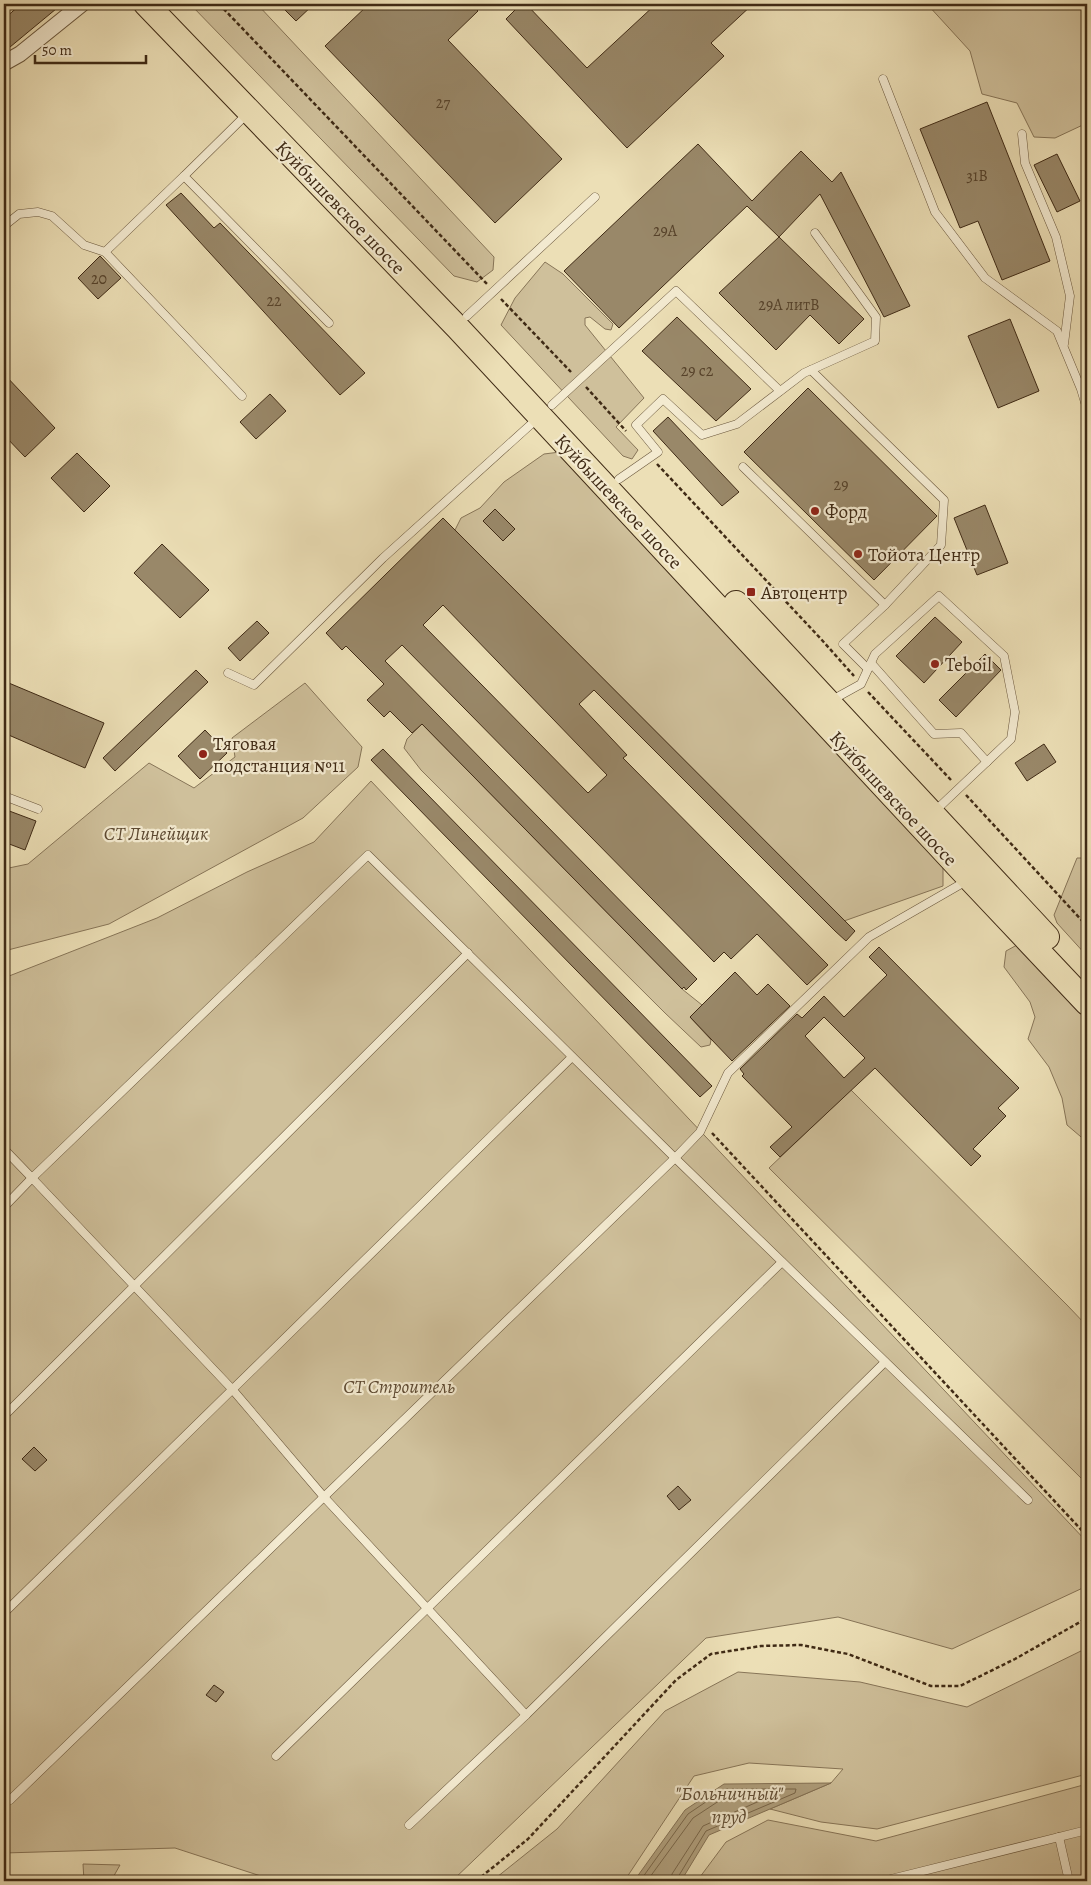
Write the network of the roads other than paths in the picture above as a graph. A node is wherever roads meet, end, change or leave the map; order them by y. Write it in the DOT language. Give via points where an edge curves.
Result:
graph roads {
  1 [pos="82,4"];
  2 [pos="146,4"];
  3 [pos="168,4"];
  4 [pos="4,63"];
  5 [pos="883,79"];
  6 [pos="249,111"];
  7 [pos="1022,134"];
  8 [pos="184,176"];
  9 [pos="595,197"];
  10 [pos="4,226"];
  11 [pos="815,233"];
  12 [pos="104,252"];
  13 [pos="467,316"];
  14 [pos="329,323"];
  15 [pos="1064,346"];
  16 [pos="811,370"];
  17 [pos="780,391"];
  18 [pos="242,396"];
  19 [pos="1087,409"];
  20 [pos="546,411"];
  21 [pos="743,467"];
  22 [pos="619,479"];
  23 [pos="885,605"];
  24 [pos="870,666"];
  25 [pos="228,673"];
  26 [pos="828,703"];
  27 [pos="987,762"];
  28 [pos="4,796"];
  29 [pos="38,809"];
  30 [pos="933,813"];
  31 [pos="970,879"];
  32 [pos="468,953"];
  33 [pos="1087,980"];
  34 [pos="1087,1003"];
  35 [pos="572,1057"];
  36 [pos="4,1149"];
  37 [pos="675,1158"];
  38 [pos="32,1178"];
  39 [pos="4,1206"];
  40 [pos="782,1262"];
  41 [pos="134,1286"];
  42 [pos="885,1362"];
  43 [pos="232,1389"];
  44 [pos="4,1416"];
  45 [pos="324,1497"];
  46 [pos="1028,1500"];
  47 [pos="426,1608"];
  48 [pos="4,1613"];
  49 [pos="526,1715"];
  50 [pos="276,1756"];
  51 [pos="10,1800"];
  52 [pos="409,1825"];
  53 [pos="1087,1830"];
  54 [pos="1059,1837"];
  55 [pos="882,1881"];
  56 [pos="1069,1881"];
  1 -- 4 [label="street"];
  2 -- 6 [label="main road, Куйбышевское шоссе"];
  3 -- 13 [label="main road, Куйбышевское шоссе"];
  5 -- 15 [label="lane" via="935,212 986,278 1057,331"];
  6 -- 8 [label="lane"];
  6 -- 20 [label="main road, Куйбышевское шоссе"];
  7 -- 15 [label="lane" via="1025,163 1056,237 1070,296"];
  8 -- 12 [label="lane"];
  8 -- 14 [label="lane"];
  9 -- 13 [label="lane"];
  10 -- 12 [label="lane" via="19,214 38,212 52,216 84,246"];
  11 -- 16 [label="lane" via="876,318 875,341"];
  12 -- 18 [label="lane"];
  13 -- 20 [label="main road, Куйбышевское шоссе"];
  15 -- 19 [label="lane"];
  16 -- 17 [label="lane"];
  16 -- 23 [label="lane" via="944,500 941,545"];
  17 -- 20 [label="lane" via="676,291"];
  17 -- 22 [label="lane" via="737,424 702,435 663,399 636,425 658,452"];
  20 -- 22 [label="main road, Куйбышевское шоссе"];
  20 -- 25 [label="lane" via="383,558 254,685"];
  20 -- 31 [label="main road, Куйбышевское шоссе"];
  21 -- 23 [label="lane"];
  22 -- 26 [label="main road, Куйбышевское шоссе"];
  23 -- 24 [label="lane" via="844,644"];
  24 -- 26 [label="lane" via="861,684"];
  24 -- 27 [label="lane" via="934,734 961,734"];
  24 -- 27 [label="lane" via="875,654 939,596 1004,656 1015,712 1011,739"];
  26 -- 30 [label="main road, Куйбышевское шоссе"];
  27 -- 30 [label="lane"];
  28 -- 29 [label="lane"];
  30 -- 33 [label="main road, Куйбышевское шоссе"];
  31 -- 34 [label="main road, Куйбышевское шоссе"];
  31 -- 37 [label="lane" via="869,937 728,1073 700,1132"];
  32 -- 35 [label="lane"];
  32 -- 38 [label="lane" via="368,855"];
  32 -- 41 [label="lane"];
  35 -- 37 [label="lane"];
  35 -- 43 [label="lane"];
  36 -- 38 [label="lane"];
  37 -- 40 [label="lane"];
  37 -- 45 [label="lane"];
  38 -- 39 [label="lane"];
  38 -- 41 [label="lane"];
  40 -- 42 [label="lane"];
  40 -- 47 [label="lane"];
  41 -- 43 [label="lane"];
  41 -- 44 [label="lane"];
  42 -- 46 [label="lane"];
  42 -- 49 [label="lane"];
  43 -- 45 [label="lane"];
  43 -- 48 [label="lane"];
  45 -- 47 [label="lane"];
  45 -- 51 [label="lane"];
  47 -- 49 [label="lane"];
  47 -- 50 [label="lane"];
  49 -- 52 [label="lane"];
  53 -- 54 [label="lane"];
  54 -- 55 [label="lane"];
  54 -- 56 [label="lane"];
}
